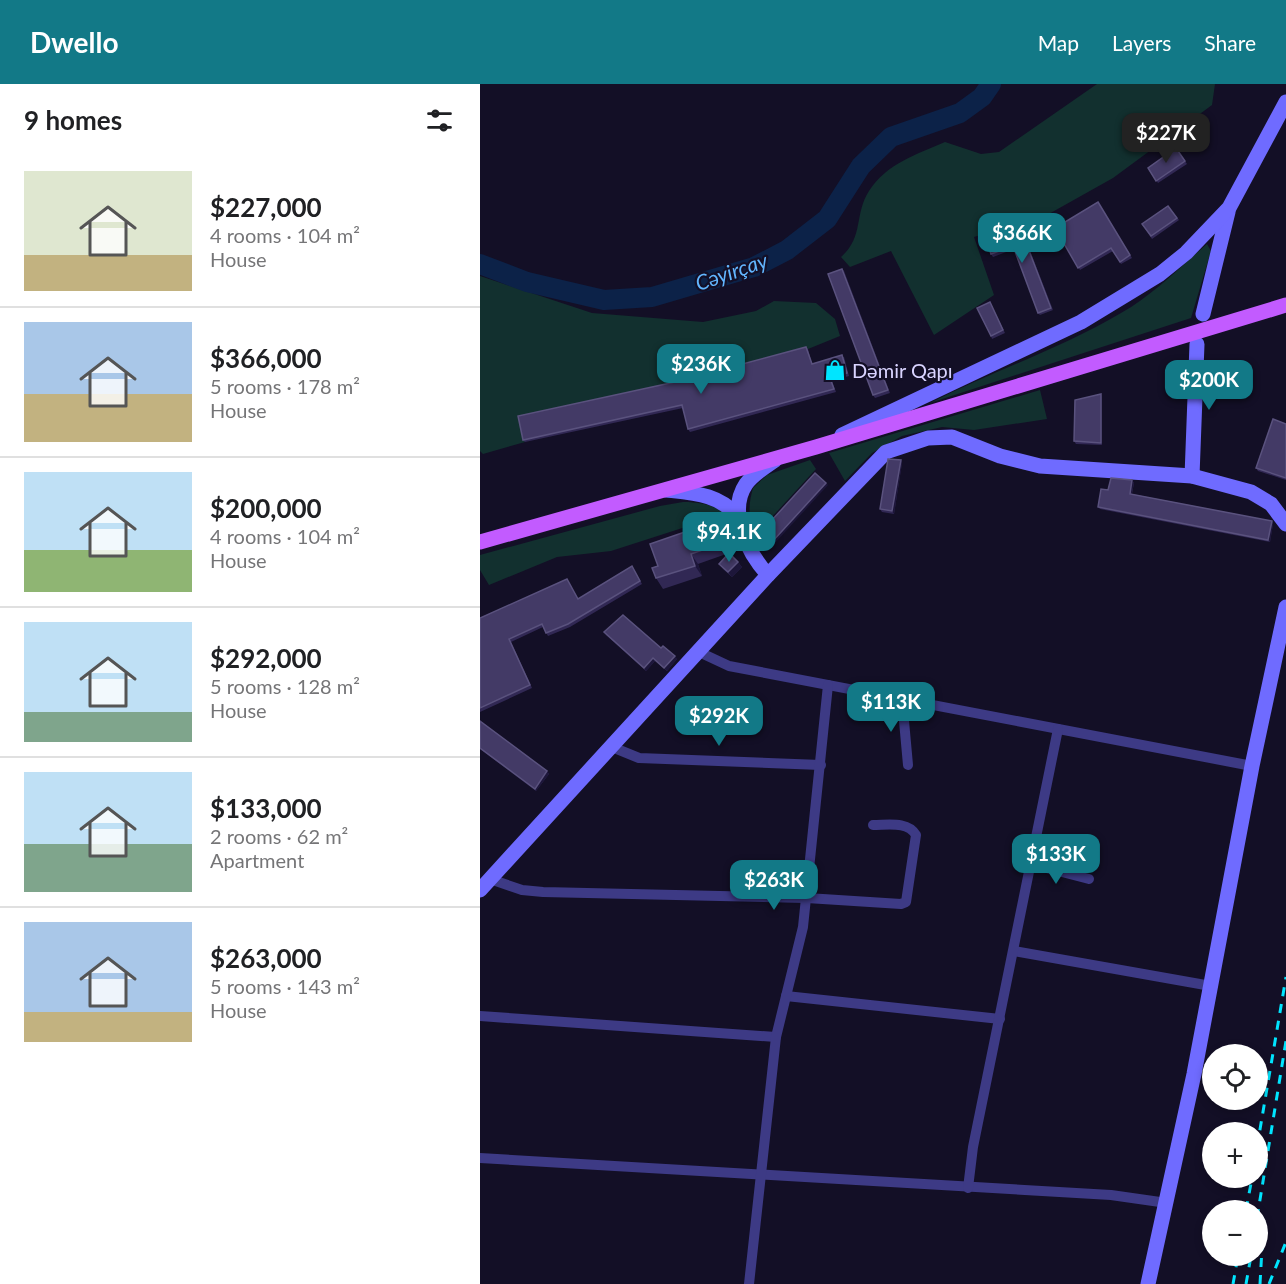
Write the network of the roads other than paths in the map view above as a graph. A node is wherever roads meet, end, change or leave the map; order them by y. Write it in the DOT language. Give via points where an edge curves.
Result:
graph roads {
  1 [pos="1286,102"];
  2 [pos="1229,208"];
  3 [pos="1286,305"];
  4 [pos="1203,314"];
  5 [pos="1197,344"];
  6 [pos="816,447"];
  7 [pos="778,458"];
  8 [pos="1192,476"];
  9 [pos="664,490"];
  10 [pos="739,518"];
  11 [pos="1286,524"];
  12 [pos="480,542"];
  13 [pos="768,575"];
  14 [pos="1286,607"];
  15 [pos="699,652"];
  16 [pos="828,685"];
  17 [pos="902,699"];
  18 [pos="1058,729"];
  19 [pos="612,747"];
  20 [pos="821,765"];
  21 [pos="908,765"];
  22 [pos="1252,766"];
  23 [pos="873,825"];
  24 [pos="1031,864"];
  25 [pos="1089,879"];
  26 [pos="485,885"];
  27 [pos="807,898"];
  28 [pos="1014,951"];
  29 [pos="1211,986"];
  30 [pos="786,996"];
  31 [pos="480,1016"];
  32 [pos="1000,1019"];
  33 [pos="776,1037"];
  34 [pos="480,1158"];
  35 [pos="760,1176"];
  36 [pos="968,1188"];
  37 [pos="1167,1203"];
  38 [pos="749,1284"];
  39 [pos="1148,1284"];
  1 -- 2 [label="main road"];
  2 -- 4 [label="main road"];
  2 -- 6 [label="main road" via="1186,253 1120,301"];
  3 -- 6 [label="main road"];
  5 -- 8 [label="main road"];
  6 -- 7 [label="main road"];
  7 -- 9 [label="main road"];
  7 -- 10 [label="main road" via="747,483 738,503"];
  8 -- 11 [label="main road" via="1251,492 1271,504"];
  8 -- 13 [label="main road" via="1040,466 1000,456 952,437 928,438 886,452 874,462"];
  9 -- 10 [label="main road" via="704,494 731,508"];
  9 -- 12 [label="main road"];
  10 -- 13 [label="main road" via="750,549"];
  13 -- 15 [label="main road"];
  14 -- 22 [label="main road"];
  15 -- 16 [label="street" via="729,666"];
  15 -- 19 [label="main road"];
  16 -- 17 [label="street"];
  16 -- 20 [label="street"];
  17 -- 18 [label="street"];
  17 -- 21 [label="street"];
  18 -- 22 [label="street"];
  18 -- 24 [label="street"];
  19 -- 20 [label="street" via="639,758"];
  19 -- 26 [label="main road"];
  20 -- 27 [label="street"];
  22 -- 29 [label="main road"];
  23 -- 27 [label="street" via="907,826 916,835 906,902"];
  24 -- 25 [label="street"];
  24 -- 28 [label="street"];
  26 -- 27 [label="street" via="543,892"];
  27 -- 30 [label="street"];
  28 -- 29 [label="street"];
  28 -- 32 [label="street"];
  29 -- 37 [label="main road"];
  30 -- 32 [label="street"];
  30 -- 33 [label="street"];
  31 -- 33 [label="street"];
  32 -- 36 [label="street"];
  33 -- 35 [label="street"];
  34 -- 35 [label="street"];
  35 -- 36 [label="street"];
  35 -- 38 [label="street"];
  36 -- 37 [label="street"];
  37 -- 39 [label="main road"];
}
